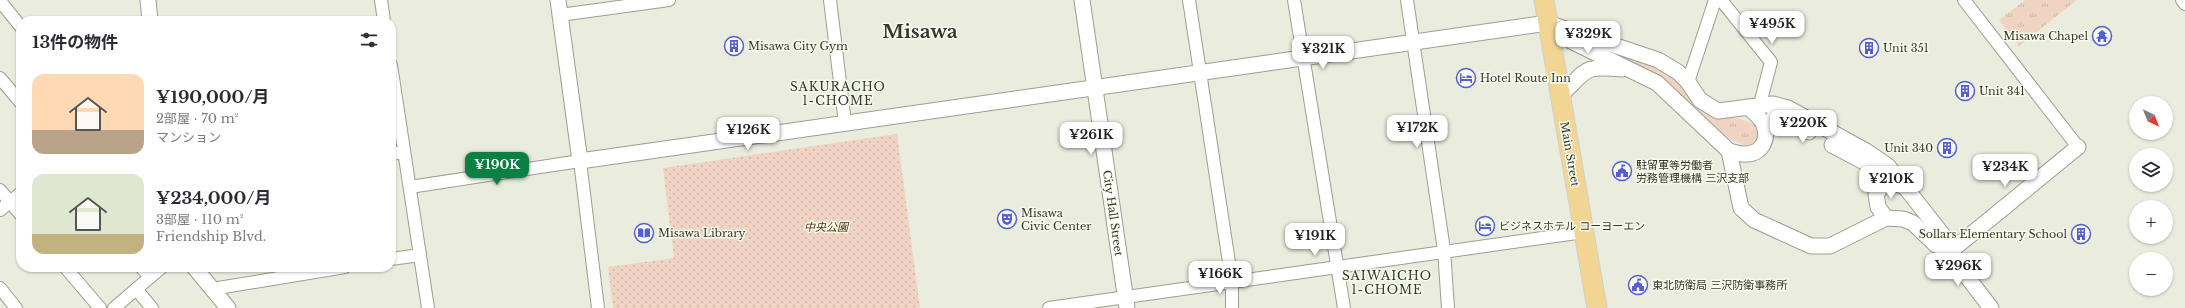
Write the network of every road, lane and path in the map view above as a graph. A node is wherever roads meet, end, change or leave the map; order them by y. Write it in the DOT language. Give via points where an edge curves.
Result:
graph roads {
  1 [pos="148,0"];
  2 [pos="381,0"];
  3 [pos="558,0"];
  4 [pos="669,0"];
  5 [pos="830,0"];
  6 [pos="1082,0"];
  7 [pos="1189,0"];
  8 [pos="1294,0"];
  9 [pos="1407,0"];
  10 [pos="1544,0"];
  11 [pos="1715,0"];
  12 [pos="1721,0"];
  13 [pos="1964,0"];
  14 [pos="2182,0"];
  15 [pos="0,1"];
  16 [pos="2185,4"];
  17 [pos="150,16"];
  18 [pos="383,16"];
  19 [pos="560,16"];
  20 [pos="16,21"];
  21 [pos="1548,23"];
  22 [pos="1413,43"];
  23 [pos="1304,59"];
  24 [pos="1635,71"];
  25 [pos="1200,73"];
  26 [pos="0,78"];
  27 [pos="1688,82"];
  28 [pos="1094,88"];
  29 [pos="1560,96"];
  30 [pos="16,97"];
  31 [pos="396,98"];
  32 [pos="1754,105"];
  33 [pos="1774,116"];
  34 [pos="845,123"];
  35 [pos="2078,147"];
  36 [pos="1729,151"];
  37 [pos="404,152"];
  38 [pos="396,153"];
  39 [pos="580,162"];
  40 [pos="1899,184"];
  41 [pos="410,187"];
  42 [pos="0,190"];
  43 [pos="16,197"];
  44 [pos="10,202"];
  45 [pos="16,209"];
  46 [pos="0,210"];
  47 [pos="1886,218"];
  48 [pos="1584,232"];
  49 [pos="1444,250"];
  50 [pos="1952,250"];
  51 [pos="420,255"];
  52 [pos="396,258"];
  53 [pos="1338,266"];
  54 [pos="69,272"];
  55 [pos="145,272"];
  56 [pos="157,272"];
  57 [pos="198,272"];
  58 [pos="315,272"];
  59 [pos="150,278"];
  60 [pos="1232,282"];
  61 [pos="0,288"];
  62 [pos="136,289"];
  63 [pos="212,289"];
  64 [pos="1126,302"];
  65 [pos="16,308"];
  66 [pos="100,308"];
  67 [pos="114,308"];
  68 [pos="152,308"];
  69 [pos="228,308"];
  70 [pos="428,308"];
  71 [pos="598,308"];
  72 [pos="1049,308"];
  73 [pos="1232,308"];
  74 [pos="1344,308"];
  75 [pos="1448,308"];
  76 [pos="1597,308"];
  77 [pos="1991,308"];
  1 -- 17 [label="street"];
  2 -- 18 [label="street"];
  3 -- 19 [label="street"];
  4 -- 19 [label="street"];
  5 -- 34 [label="street"];
  6 -- 28 [label="street, City Hall Street"];
  7 -- 25 [label="street"];
  8 -- 23 [label="street"];
  9 -- 22 [label="street"];
  10 -- 21 [label="main road, Main Street"];
  11 -- 27 [label="street"];
  12 -- 32 [label="street" via="1771,62"];
  13 -- 35 [label="street"];
  14 -- 16 [label="street"];
  15 -- 20 [label="street"];
  19 -- 39 [label="street"];
  21 -- 22 [label="street"];
  21 -- 24 [label="street" via="1571,41"];
  21 -- 27 [label="street" via="1658,60 1678,72"];
  21 -- 29 [label="main road, Main Street"];
  22 -- 23 [label="street"];
  22 -- 49 [label="street"];
  23 -- 25 [label="street"];
  23 -- 53 [label="street"];
  24 -- 29 [label="street" via="1588,68"];
  24 -- 36 [label="street" via="1657,83"];
  25 -- 28 [label="street"];
  25 -- 60 [label="street"];
  26 -- 30 [label="street"];
  27 -- 32 [label="street" via="1700,100 1718,110 1728,111"];
  28 -- 34 [label="street"];
  28 -- 64 [label="street, City Hall Street"];
  29 -- 48 [label="main road, Main Street"];
  31 -- 37 [label="street"];
  32 -- 36 [label="street" via="1767,132 1766,142 1758,150 1746,154"];
  32 -- 40 [label="street" via="1773,104 1788,108 1888,166"];
  33 -- 40 [label="street" via="1884,172"];
  34 -- 39 [label="street"];
  35 -- 50 [label="street"];
  36 -- 47 [label="street" via="1741,208 1768,228 1811,246 1830,246"];
  37 -- 38 [label="street"];
  37 -- 41 [label="street"];
  39 -- 41 [label="street"];
  39 -- 71 [label="street"];
  40 -- 47 [label="street" via="1887,181 1876,194 1878,207"];
  40 -- 50 [label="street" via="1946,239"];
  41 -- 51 [label="street"];
  42 -- 44 [label="street"];
  43 -- 44 [label="street"];
  44 -- 45 [label="street"];
  44 -- 46 [label="street"];
  47 -- 50 [label="street" via="1903,219 1913,223 1936,246"];
  48 -- 49 [label="street"];
  48 -- 76 [label="main road, Main Street"];
  49 -- 53 [label="street"];
  49 -- 75 [label="street"];
  50 -- 77 [label="street" via="1958,265"];
  51 -- 52 [label="street"];
  51 -- 70 [label="street"];
  53 -- 60 [label="street"];
  53 -- 74 [label="street"];
  54 -- 66 [label="street"];
  55 -- 59 [label="street"];
  56 -- 59 [label="street"];
  57 -- 63 [label="street"];
  58 -- 63 [label="street"];
  59 -- 62 [label="street"];
  60 -- 64 [label="street"];
  60 -- 73 [label="street"];
  61 -- 65 [label="street"];
  62 -- 67 [label="street"];
  62 -- 68 [label="street"];
  63 -- 69 [label="street"];
  64 -- 72 [label="street"];
}
